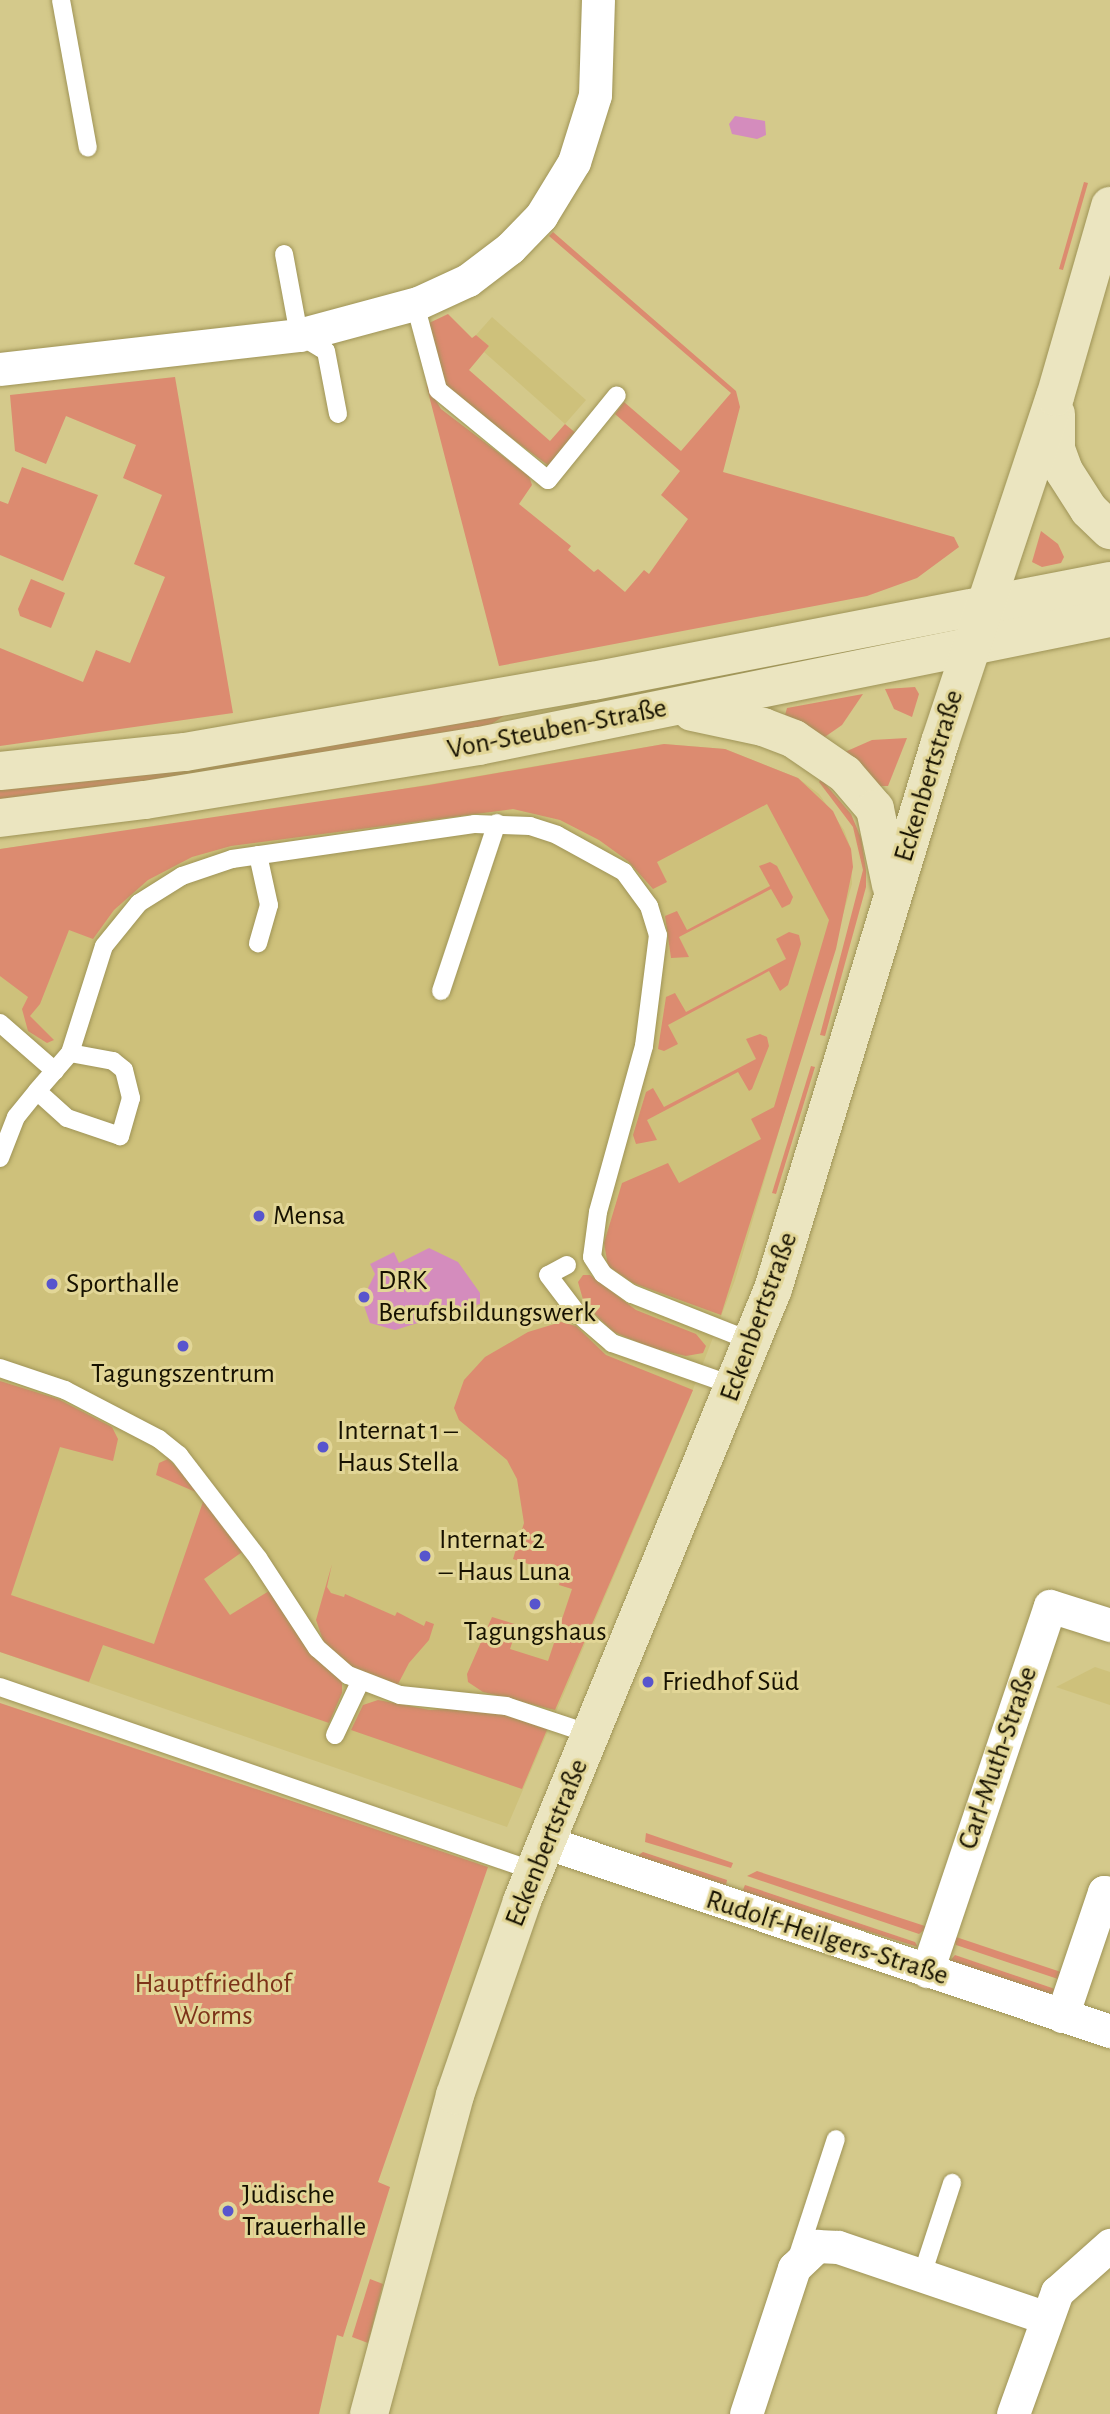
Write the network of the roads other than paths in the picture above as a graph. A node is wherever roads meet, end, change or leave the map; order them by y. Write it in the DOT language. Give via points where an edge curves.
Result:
graph roads {
  1 [pos="61,0"];
  2 [pos="598,0"];
  3 [pos="88,148"];
  4 [pos="1110,206"];
  5 [pos="284,254"];
  6 [pos="415,304"];
  7 [pos="299,335"];
  8 [pos="0,369"];
  9 [pos="617,395"];
  10 [pos="1055,397"];
  11 [pos="338,414"];
  12 [pos="1110,530"];
  13 [pos="1110,581"];
  14 [pos="984,605"];
  15 [pos="1110,618"];
  16 [pos="970,648"];
  17 [pos="661,709"];
  18 [pos="0,771"];
  19 [pos="0,818"];
  20 [pos="497,823"];
  21 [pos="258,855"];
  22 [pos="891,897"];
  23 [pos="258,943"];
  24 [pos="441,991"];
  25 [pos="0,1023"];
  26 [pos="70,1054"];
  27 [pos="55,1071"];
  28 [pos="37,1091"];
  29 [pos="2,1147"];
  30 [pos="566,1265"];
  31 [pos="753,1342"];
  32 [pos="0,1368"];
  33 [pos="735,1386"];
  34 [pos="1110,1625"];
  35 [pos="360,1682"];
  36 [pos="0,1687"];
  37 [pos="590,1734"];
  38 [pos="335,1735"];
  39 [pos="539,1857"];
  40 [pos="1110,1894"];
  41 [pos="927,1971"];
  42 [pos="1062,2016"];
  43 [pos="1110,2031"];
  44 [pos="836,2139"];
  45 [pos="952,2183"];
  46 [pos="1110,2245"];
  47 [pos="794,2268"];
  48 [pos="922,2275"];
  49 [pos="1046,2318"];
  50 [pos="369,2414"];
  51 [pos="746,2414"];
  52 [pos="1013,2414"];
  1 -- 3 [label="lane"];
  2 -- 6 [label="street" via="595,95 574,162 558,190 541,216 491,264"];
  4 -- 10 [label="street, Eckenbertstraße"];
  5 -- 7 [label="lane"];
  6 -- 7 [label="street"];
  6 -- 9 [label="lane" via="438,390 548,480"];
  7 -- 8 [label="street"];
  7 -- 11 [label="lane" via="326,351"];
  10 -- 12 [label="street" via="1056,449 1064,471 1088,510"];
  10 -- 14 [label="street, Eckenbertstraße"];
  13 -- 14 [label="street, Von-Steuben-Straße"];
  14 -- 16 [label="street, Eckenbertstraße"];
  14 -- 18 [label="street, Von-Steuben-Straße" via="593,681 199,750"];
  15 -- 16 [label="street, Von-Steuben-Straße"];
  16 -- 17 [label="street, Von-Steuben-Straße"];
  16 -- 22 [label="street, Eckenbertstraße"];
  17 -- 19 [label="street, Von-Steuben-Straße" via="466,748 145,800"];
  17 -- 22 [label="street" via="720,714 763,727 793,739 845,774 868,797 882,825"];
  20 -- 21 [label="lane"];
  20 -- 24 [label="lane"];
  20 -- 31 [label="lane" via="530,826 582,846 624,872 654,904 660,984 643,1076 591,1244 592,1257 603,1274 632,1294"];
  21 -- 23 [label="lane" via="269,905"];
  21 -- 26 [label="lane" via="208,864 182,876 157,888 121,920 91,975"];
  22 -- 31 [label="street, Eckenbertstraße"];
  25 -- 27 [label="lane"];
  26 -- 27 [label="lane"];
  26 -- 28 [label="lane" via="113,1061 124,1070 131,1083 131,1098 120,1136 67,1118"];
  27 -- 28 [label="lane"];
  28 -- 29 [label="lane" via="16,1117"];
  30 -- 33 [label="lane" via="548,1275 577,1313 612,1343 635,1355"];
  31 -- 33 [label="street, Eckenbertstraße"];
  32 -- 35 [label="lane" via="65,1390 159,1439 180,1455 258,1558 317,1648"];
  33 -- 37 [label="street, Eckenbertstraße"];
  34 -- 41 [label="street, Carl-Muth-Straße" via="1050,1605"];
  35 -- 37 [label="lane" via="400,1695 506,1706"];
  35 -- 38 [label="lane"];
  36 -- 39 [label="lane"];
  37 -- 39 [label="street, Eckenbertstraße"];
  39 -- 41 [label="street, Rudolf-Heilgers-Straße"];
  39 -- 50 [label="street, Eckenbertstraße" via="455,2095"];
  40 -- 42 [label="street" via="1104,1892"];
  41 -- 42 [label="street, Rudolf-Heilgers-Straße"];
  42 -- 43 [label="street, Rudolf-Heilgers-Straße"];
  44 -- 47 [label="lane"];
  45 -- 48 [label="lane"];
  46 -- 49 [label="street" via="1057,2292"];
  47 -- 48 [label="street" via="808,2250 828,2245"];
  47 -- 51 [label="street"];
  48 -- 49 [label="street"];
  49 -- 52 [label="street"];
}
